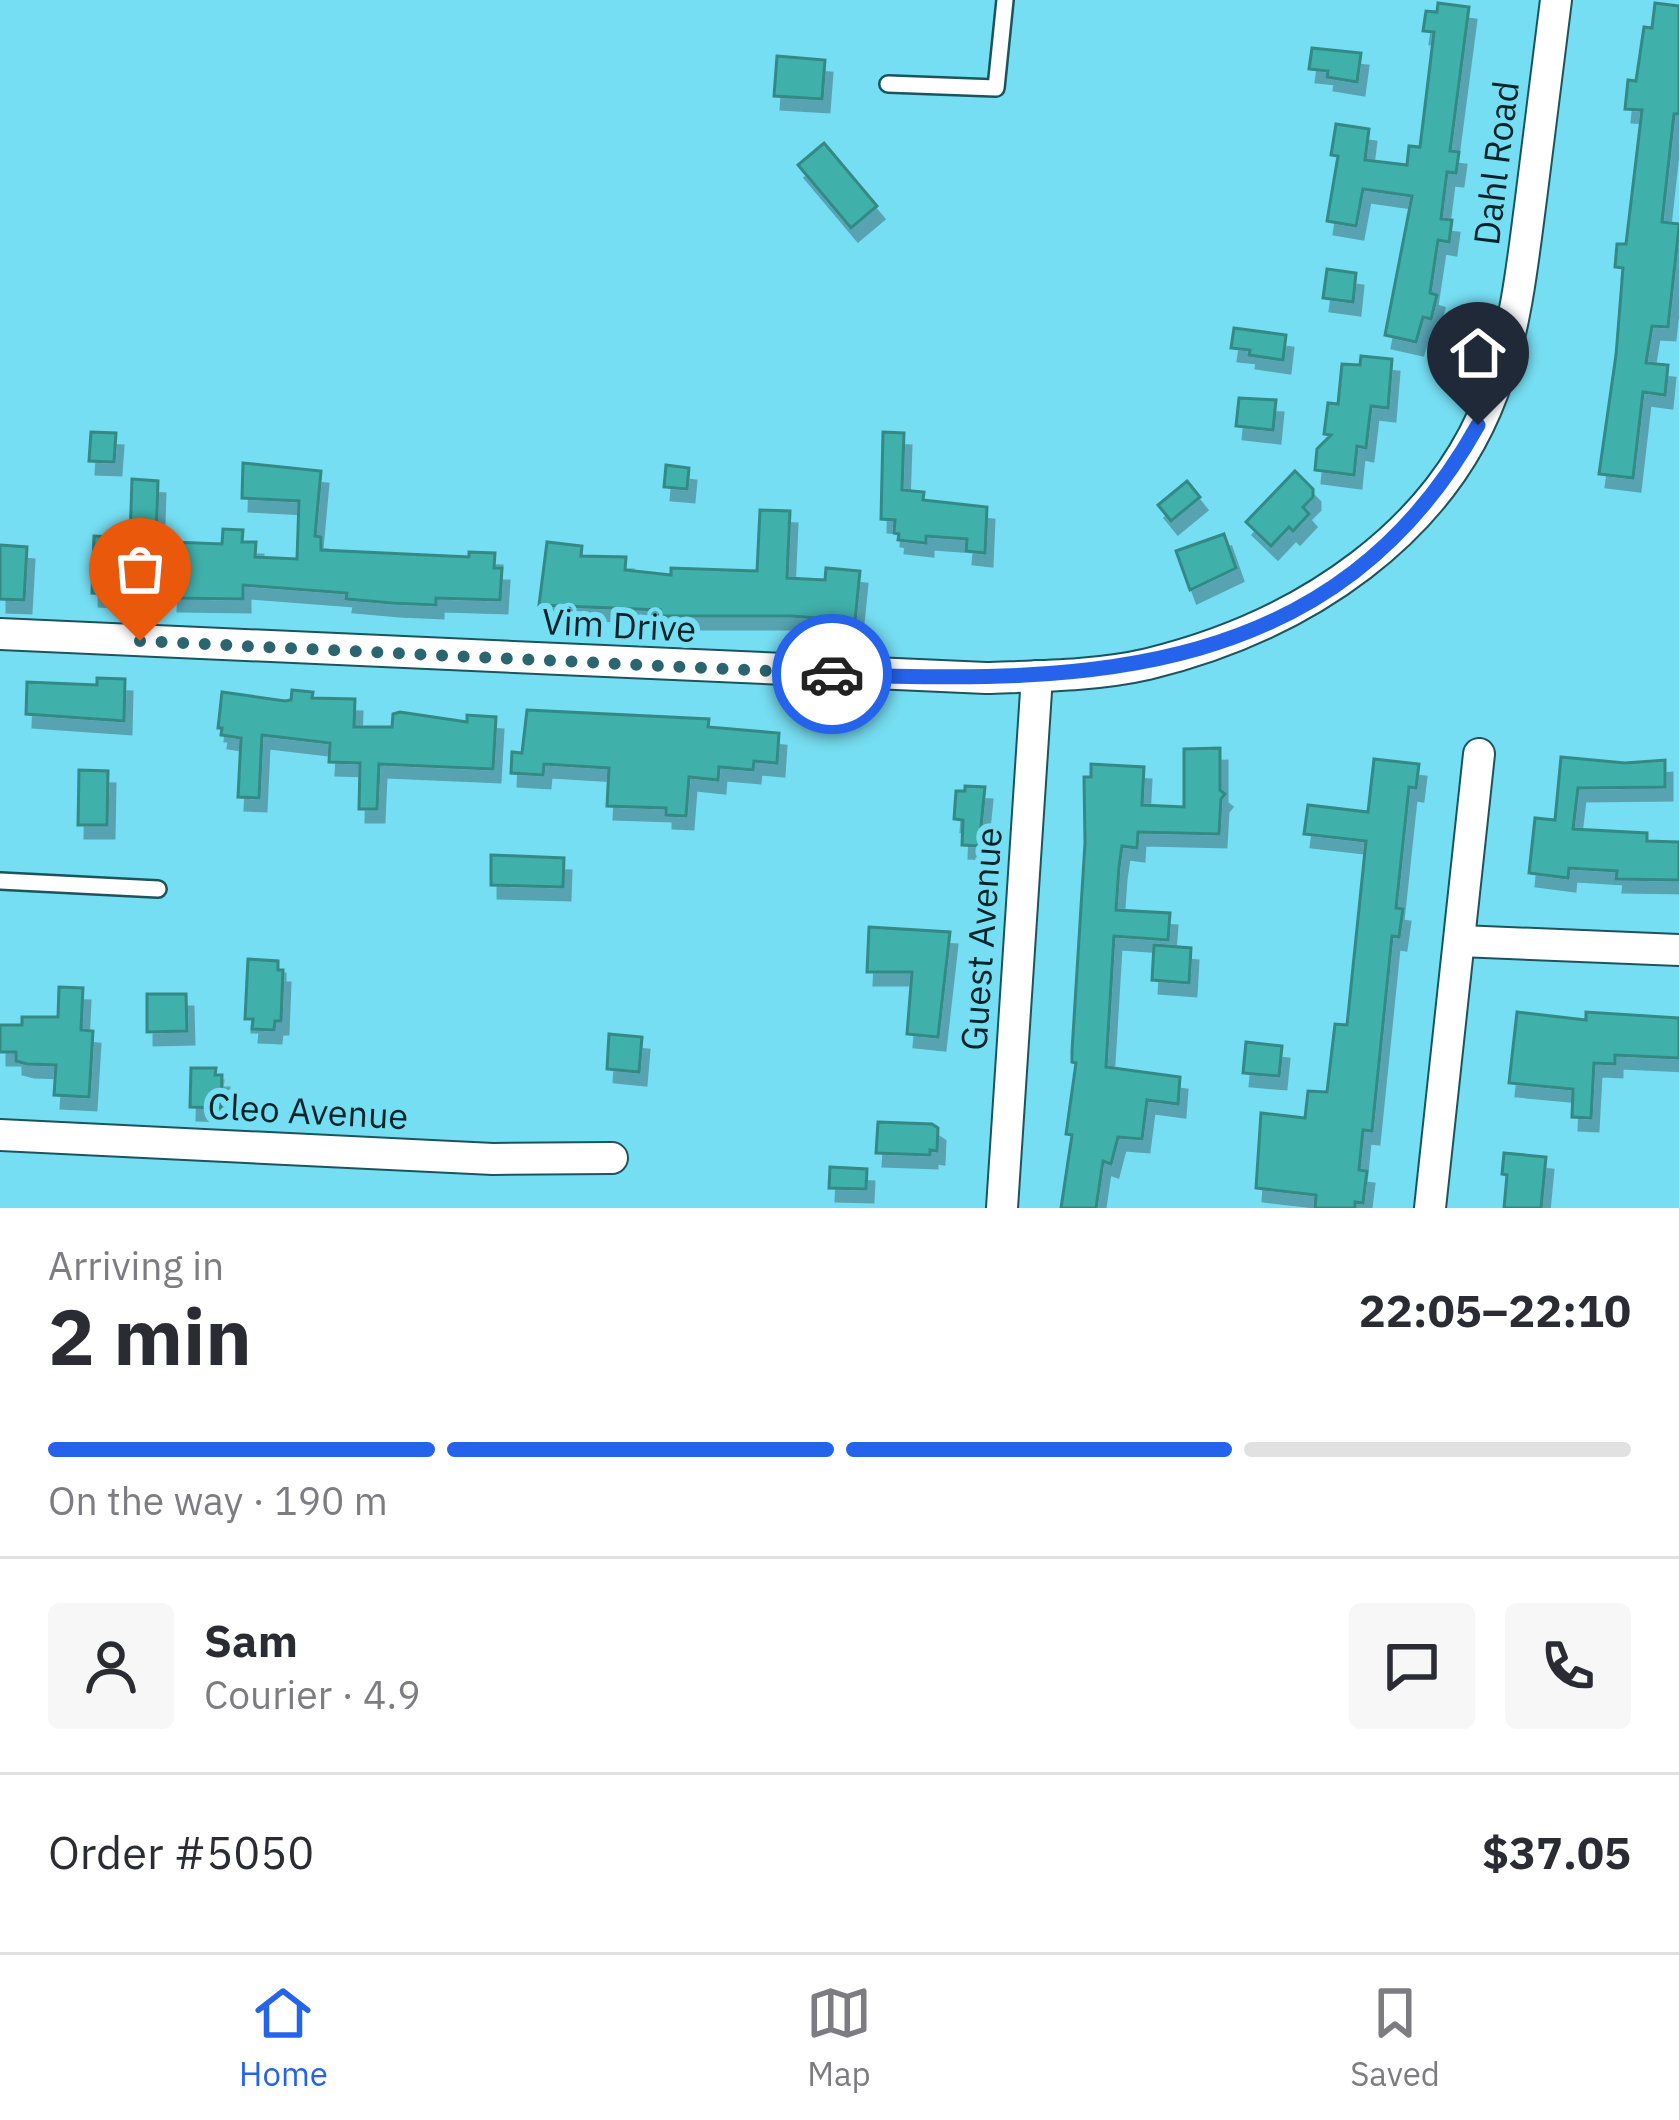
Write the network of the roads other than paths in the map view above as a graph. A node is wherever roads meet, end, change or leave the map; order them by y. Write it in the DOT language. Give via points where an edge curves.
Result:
graph roads {
  1 [pos="1005,0"];
  2 [pos="1556,0"];
  3 [pos="888,84"];
  4 [pos="0,634"];
  5 [pos="1230,639"];
  6 [pos="1037,676"];
  7 [pos="1479,754"];
  8 [pos="0,881"];
  9 [pos="158,889"];
  10 [pos="1460,941"];
  11 [pos="1679,950"];
  12 [pos="0,1135"];
  13 [pos="612,1158"];
  14 [pos="1002,1208"];
  15 [pos="1430,1208"];
  1 -- 3 [label="lane" via="996,88"];
  2 -- 5 [label="street, Dahl Road" via="1521,279 1478,425 1451,472 1377,553 1291,612"];
  4 -- 6 [label="street, Vim Drive" via="888,677"];
  5 -- 6 [label="street, Vim Drive" via="1144,665"];
  6 -- 14 [label="street, Guest Avenue"];
  7 -- 10 [label="street"];
  8 -- 9 [label="lane"];
  10 -- 11 [label="street"];
  10 -- 15 [label="street"];
  12 -- 13 [label="street, Cleo Avenue"];
}
